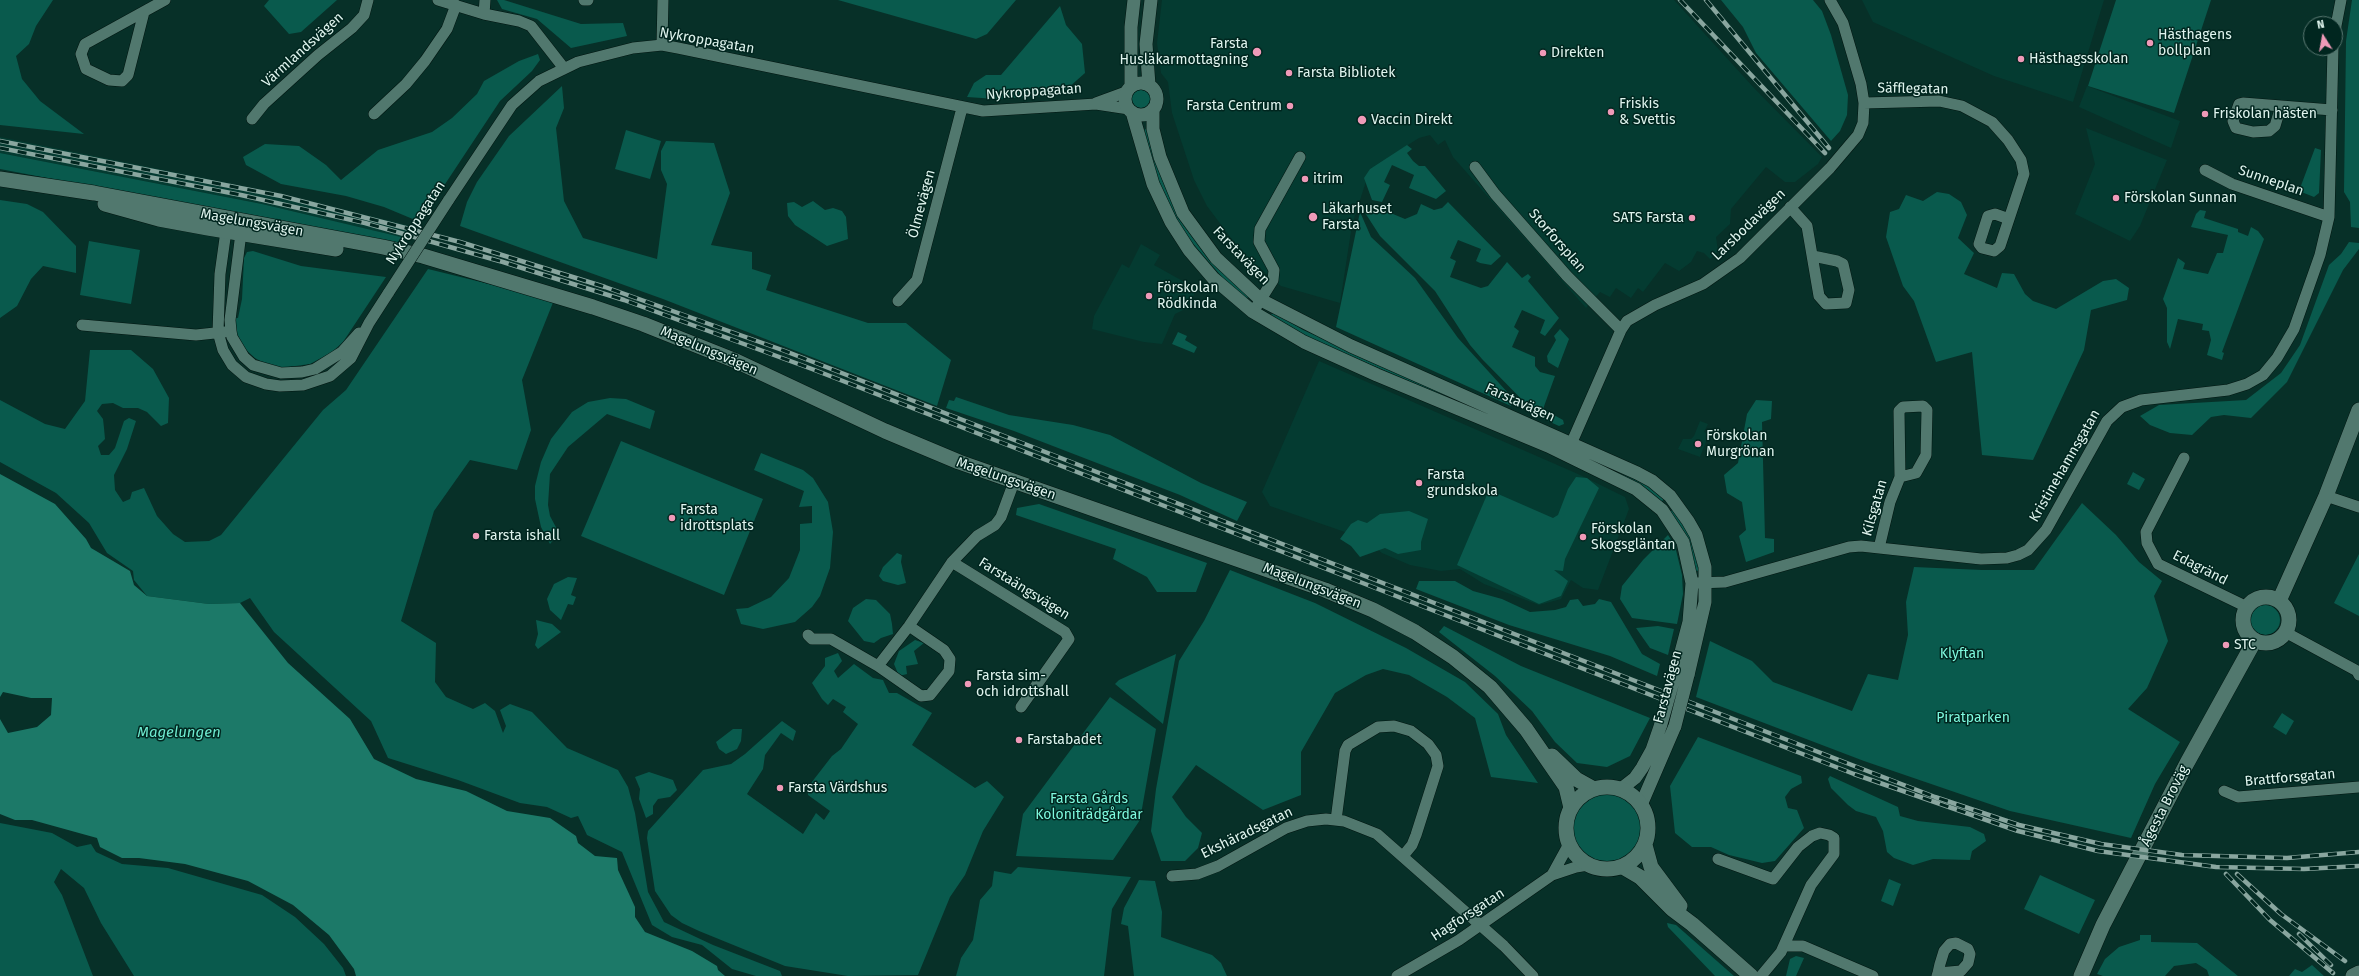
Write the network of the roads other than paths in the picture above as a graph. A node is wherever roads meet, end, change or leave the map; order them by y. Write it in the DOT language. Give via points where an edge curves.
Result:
graph roads {
  1 [pos="165,0"];
  2 [pos="368,0"];
  3 [pos="438,0"];
  4 [pos="485,0"];
  5 [pos="584,0"];
  6 [pos="588,0"];
  7 [pos="663,0"];
  8 [pos="1134,0"];
  9 [pos="1151,0"];
  10 [pos="1830,0"];
  11 [pos="2341,0"];
  12 [pos="456,5"];
  13 [pos="144,12"];
  14 [pos="484,14"];
  15 [pos="2338,16"];
  16 [pos="662,46"];
  17 [pos="2333,56"];
  18 [pos="563,67"];
  19 [pos="1150,85"];
  20 [pos="1128,89"];
  21 [pos="1864,103"];
  22 [pos="1096,104"];
  23 [pos="2281,106"];
  24 [pos="962,108"];
  25 [pos="1153,110"];
  26 [pos="2332,110"];
  27 [pos="1130,111"];
  28 [pos="374,114"];
  29 [pos="252,119"];
  30 [pos="1300,158"];
  31 [pos="1475,167"];
  32 [pos="2205,170"];
  33 [pos="0,179"];
  34 [pos="1790,207"];
  35 [pos="2329,217"];
  36 [pos="2009,219"];
  37 [pos="235,226"];
  38 [pos="1813,256"];
  39 [pos="1261,300"];
  40 [pos="898,301"];
  41 [pos="1253,312"];
  42 [pos="369,323"];
  43 [pos="82,325"];
  44 [pos="1621,330"];
  45 [pos="230,331"];
  46 [pos="218,332"];
  47 [pos="2359,410"];
  48 [pos="1569,450"];
  49 [pos="2184,458"];
  50 [pos="1900,477"];
  51 [pos="1014,482"];
  52 [pos="2326,496"];
  53 [pos="2359,507"];
  54 [pos="1879,548"];
  55 [pos="952,562"];
  56 [pos="1692,583"];
  57 [pos="1706,584"];
  58 [pos="2279,601"];
  59 [pos="2247,607"];
  60 [pos="909,626"];
  61 [pos="2285,632"];
  62 [pos="808,635"];
  63 [pos="2256,640"];
  64 [pos="878,666"];
  65 [pos="1682,673"];
  66 [pos="2359,675"];
  67 [pos="1021,707"];
  68 [pos="1526,729"];
  69 [pos="2359,787"];
  70 [pos="1594,789"];
  71 [pos="1621,789"];
  72 [pos="2224,791"];
  73 [pos="1641,804"];
  74 [pos="1571,808"];
  75 [pos="1336,820"];
  76 [pos="1568,844"];
  77 [pos="1645,846"];
  78 [pos="1403,856"];
  79 [pos="1718,859"];
  80 [pos="1588,865"];
  81 [pos="1623,867"];
  82 [pos="1552,875"];
  83 [pos="1172,876"];
  84 [pos="1692,924"];
  85 [pos="1480,926"];
  86 [pos="1784,946"];
  87 [pos="2359,973"];
  88 [pos="1397,976"];
  89 [pos="1533,976"];
  90 [pos="1751,976"];
  91 [pos="1762,976"];
  92 [pos="1873,976"];
  93 [pos="2081,976"];
  94 [pos="2353,976"];
  1 -- 13 [label="street"];
  2 -- 29 [label="street, Värmlandsvägen" via="364,15 352,28 264,104"];
  3 -- 12 [label="street"];
  4 -- 14 [label="street"];
  5 -- 6 [label="street"];
  7 -- 16 [label="street"];
  8 -- 20 [label="street, Farstavägen"];
  9 -- 19 [label="street, Farstavägen" via="1146,44"];
  10 -- 21 [label="street, Larsbodavägen" via="1847,36"];
  11 -- 15 [label="street"];
  12 -- 14 [label="street"];
  12 -- 28 [label="street" via="447,29 425,61 406,84"];
  13 -- 13 [label="street" via="128,75 122,81 109,80 86,69 81,54 85,44"];
  14 -- 18 [label="street" via="531,26"];
  16 -- 18 [label="street, Nykroppagatan" via="609,52"];
  16 -- 24 [label="street, Nykroppagatan"];
  17 -- 26 [label="street, Kristinehamnsgatan"];
  18 -- 42 [label="street, Nykroppagatan, bridge" via="539,81 512,105"];
  19 -- 20 [label="street" via="1137,83"];
  19 -- 25 [label="street, Farstavägen" via="1157,97"];
  20 -- 22 [label="street, Nykroppagatan"];
  20 -- 27 [label="street, Farstavägen" via="1125,100"];
  21 -- 34 [label="street, Larsbodavägen" via="1863,123 1858,135 1830,168"];
  21 -- 36 [label="street, Säfflegatan" via="1939,102 1962,106 1992,122 2018,155 2024,174"];
  22 -- 24 [label="street, Nykroppagatan" via="1001,111"];
  22 -- 27 [label="street, Nykroppagatan"];
  23 -- 26 [label="street"];
  24 -- 40 [label="street, Ölmevägen" via="917,280"];
  25 -- 27 [label="street" via="1143,114"];
  25 -- 39 [label="street, Farstavägen" via="1153,129 1160,157 1183,213 1216,258"];
  26 -- 35 [label="street, Kristinehamnsgatan"];
  27 -- 41 [label="street, Farstavägen" via="1153,184 1171,222 1189,250 1213,278"];
  30 -- 39 [label="street" via="1260,229 1261,248 1274,270 1273,280"];
  31 -- 44 [label="street, Storforsplan" via="1495,194 1567,276"];
  32 -- 35 [label="street, Sunneplan" via="2232,184"];
  33 -- 37 [label="main road, Magelungsvägen" via="94,193"];
  34 -- 38 [label="street" via="1807,226"];
  34 -- 44 [label="street, Larsbodavägen" via="1740,258 1718,276 1637,315"];
  35 -- 54 [label="street, Kristinehamnsgatan" via="2320,256 2294,329 2277,358 2263,375 2228,390 2141,400 2122,407 2107,421 2046,530 2028,550 2007,558 1981,559"];
  37 -- 45 [label="street"];
  37 -- 46 [label="street, Nykroppagatan" via="220,274"];
  37 -- 51 [label="main road, Magelungsvägen" via="383,247 422,256 593,307 695,344 919,446"];
  38 -- 38 [label="street" via="1842,264 1849,290 1846,303 1826,304 1819,296"];
  39 -- 41 [label="street"];
  39 -- 48 [label="street, Farstavägen"];
  41 -- 48 [label="street, Farstavägen" via="1304,342"];
  42 -- 45 [label="street, Nykroppagatan" via="333,359 315,369 302,372 269,371 253,365 244,357"];
  42 -- 46 [label="street, Nykroppagatan" via="351,358 341,368 330,376 303,385 273,385 246,377 232,365 223,350"];
  43 -- 46 [label="street" via="196,335"];
  44 -- 48 [label="street, Larsbodavägen"];
  45 -- 46 [label="street"];
  47 -- 52 [label="main road"];
  48 -- 56 [label="street, Farstavägen" via="1636,489 1662,510 1682,542"];
  48 -- 57 [label="street, Farstavägen" via="1652,481 1670,496 1696,535 1704,560"];
  49 -- 59 [label="street, Edagränd" via="2146,532 2148,543 2158,564"];
  50 -- 50 [label="street, Kilsgatan" via="1916,473 1926,455 1927,410 1922,406 1903,407 1900,411"];
  50 -- 54 [label="street, Kilsgatan" via="1890,502"];
  51 -- 55 [label="street, Farstaängsvägen" via="1001,517 995,525 977,536"];
  51 -- 68 [label="main road, Magelungsvägen" via="1235,557 1373,610 1415,632 1459,662 1490,688"];
  52 -- 53 [label="street"];
  52 -- 58 [label="main road"];
  54 -- 57 [label="street, Kristinehamnsgatan" via="1849,547 1725,582"];
  55 -- 60 [label="street, Farstaängsvägen"];
  55 -- 67 [label="street, Farstaängsvägen" via="1065,632 1069,639"];
  56 -- 57 [label="street, Kristinehamnsgatan"];
  56 -- 65 [label="street, Farstavägen"];
  57 -- 65 [label="street, Farstavägen" via="1701,625"];
  58 -- 59 [label="main road" via="2262,597"];
  58 -- 61 [label="main road" via="2289,618"];
  59 -- 63 [label="main road" via="2243,618 2244,625 2248,634"];
  60 -- 64 [label="street, Farstaängsvägen"];
  60 -- 64 [label="street" via="944,650 950,659 949,671 939,685 930,695 921,696"];
  61 -- 63 [label="main road" via="2275,641 2266,643"];
  61 -- 66 [label="street" via="2357,671"];
  62 -- 64 [label="street" via="812,639 830,639"];
  63 -- 93 [label="main road, Ågesta Broväg" via="2176,784 2103,925"];
  65 -- 71 [label="street, Farstavägen, bridge" via="1652,750 1635,778"];
  65 -- 73 [label="street, Farstavägen, bridge" via="1675,726"];
  68 -- 70 [label="main road, Magelungsvägen" via="1576,779"];
  68 -- 74 [label="main road, Magelungsvägen" via="1566,787"];
  69 -- 72 [label="street, Brattforsgatan" via="2238,797"];
  70 -- 71 [label="main road"];
  70 -- 74 [label="main road" via="1583,795"];
  71 -- 73 [label="main road"];
  73 -- 77 [label="main road" via="1649,829"];
  74 -- 76 [label="main road" via="1567,825"];
  75 -- 78 [label="street, Ekshäradsgatan" via="1363,827 1377,834"];
  75 -- 78 [label="street" via="1345,751 1348,745 1378,727 1394,726 1411,731 1428,744 1436,755 1438,766 1416,835"];
  75 -- 83 [label="street, Ekshäradsgatan" via="1307,821 1286,828 1218,866 1197,874"];
  76 -- 80 [label="main road" via="1576,856"];
  76 -- 82 [label="street, Hagforsgatan"];
  77 -- 81 [label="main road" via="1638,857"];
  77 -- 84 [label="main road" via="1651,867"];
  78 -- 85 [label="street, Ekshäradsgatan"];
  79 -- 86 [label="street" via="1773,879 1798,847 1812,836 1820,833 1834,838 1834,854 1811,885"];
  80 -- 81 [label="main road" via="1604,869"];
  80 -- 82 [label="street, Hagforsgatan"];
  81 -- 84 [label="main road" via="1640,877 1672,909"];
  82 -- 85 [label="street, Hagforsgatan"];
  84 -- 90 [label="main road"];
  85 -- 88 [label="street, Hagforsgatan"];
  85 -- 89 [label="street, Ekshäradsgatan"];
  86 -- 91 [label="street"];
  86 -- 92 [label="street" via="1803,946"];
  87 -- 94 [label="main road"];
}
